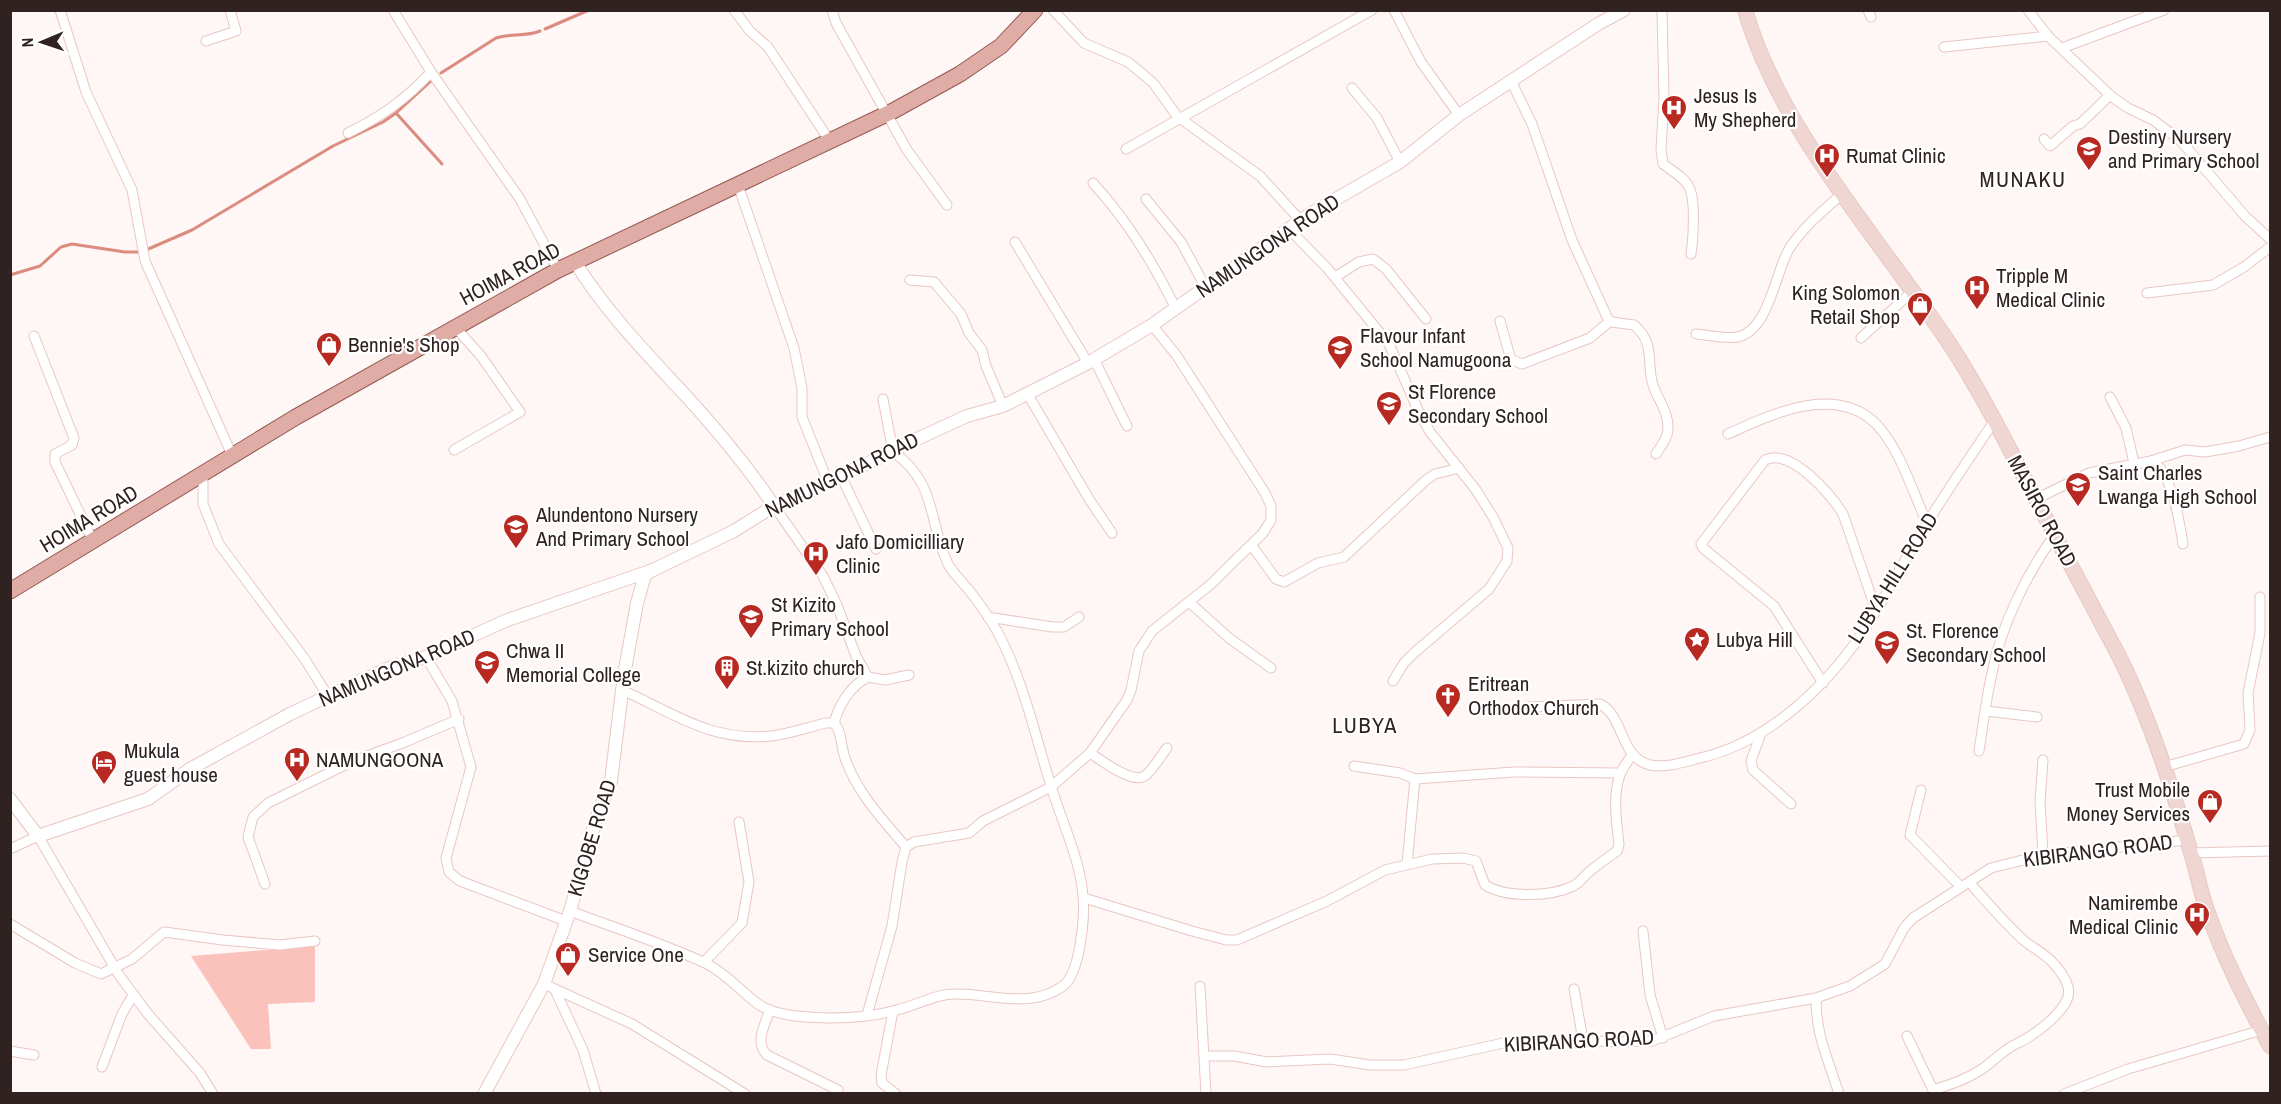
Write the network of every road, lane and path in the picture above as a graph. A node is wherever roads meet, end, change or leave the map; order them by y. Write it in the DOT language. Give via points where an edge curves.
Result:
graph roads {
  1 [pos="60,10"];
  2 [pos="230,10"];
  3 [pos="393,10"];
  4 [pos="734,10"];
  5 [pos="832,10"];
  6 [pos="1035,10"];
  7 [pos="1053,10"];
  8 [pos="1372,10"];
  9 [pos="1394,10"];
  10 [pos="1624,10"];
  11 [pos="1662,10"];
  12 [pos="1745,10"];
  13 [pos="2028,10"];
  14 [pos="2164,10"];
  15 [pos="2048,36"];
  16 [pos="206,41"];
  17 [pos="1944,47"];
  18 [pos="2062,48"];
  19 [pos="431,72"];
  20 [pos="1511,81"];
  21 [pos="1352,88"];
  22 [pos="2110,95"];
  23 [pos="885,114"];
  24 [pos="1459,115"];
  25 [pos="348,133"];
  26 [pos="2044,139"];
  27 [pos="829,140"];
  28 [pos="1126,149"];
  29 [pos="1401,162"];
  30 [pos="1093,183"];
  31 [pos="738,185"];
  32 [pos="1843,193"];
  33 [pos="1146,199"];
  34 [pos="947,205"];
  35 [pos="1302,221"];
  36 [pos="1290,230"];
  37 [pos="2271,239"];
  38 [pos="1015,242"];
  39 [pos="2271,247"];
  40 [pos="1691,254"];
  41 [pos="575,262"];
  42 [pos="558,270"];
  43 [pos="1335,277"];
  44 [pos="910,280"];
  45 [pos="1206,288"];
  46 [pos="1914,290"];
  47 [pos="2147,293"];
  48 [pos="1176,309"];
  49 [pos="1426,319"];
  50 [pos="1500,321"];
  51 [pos="1610,321"];
  52 [pos="1152,325"];
  53 [pos="455,327"];
  54 [pos="1696,334"];
  55 [pos="33,336"];
  56 [pos="1861,338"];
  57 [pos="1091,361"];
  58 [pos="1027,393"];
  59 [pos="2110,397"];
  60 [pos="883,399"];
  61 [pos="1003,406"];
  62 [pos="1995,420"];
  63 [pos="1127,426"];
  64 [pos="1728,434"];
  65 [pos="2271,437"];
  66 [pos="454,450"];
  67 [pos="893,452"];
  68 [pos="1656,454"];
  69 [pos="232,455"];
  70 [pos="2151,461"];
  71 [pos="2134,463"];
  72 [pos="1459,468"];
  73 [pos="203,474"];
  74 [pos="841,476"];
  75 [pos="828,482"];
  76 [pos="2036,499"];
  77 [pos="774,506"];
  78 [pos="1927,523"];
  79 [pos="1112,533"];
  80 [pos="2055,534"];
  81 [pos="93,542"];
  82 [pos="2183,544"];
  83 [pos="1252,546"];
  84 [pos="876,549"];
  85 [pos="653,570"];
  86 [pos="10,591"];
  87 [pos="2260,597"];
  88 [pos="1189,602"];
  89 [pos="1876,610"];
  90 [pos="988,617"];
  91 [pos="1079,617"];
  92 [pos="426,657"];
  93 [pos="1271,668"];
  94 [pos="909,675"];
  95 [pos="868,677"];
  96 [pos="1394,681"];
  97 [pos="1823,683"];
  98 [pos="622,690"];
  99 [pos="328,696"];
  100 [pos="1528,707"];
  101 [pos="1986,711"];
  102 [pos="2037,717"];
  103 [pos="459,719"];
  104 [pos="834,723"];
  105 [pos="1761,733"];
  106 [pos="1167,748"];
  107 [pos="1979,751"];
  108 [pos="1090,753"];
  109 [pos="1632,755"];
  110 [pos="2043,760"];
  111 [pos="1354,766"];
  112 [pos="2164,766"];
  113 [pos="1620,773"];
  114 [pos="1415,779"];
  115 [pos="1051,787"];
  116 [pos="1921,790"];
  117 [pos="10,799"];
  118 [pos="1791,804"];
  119 [pos="739,822"];
  120 [pos="38,836"];
  121 [pos="2189,846"];
  122 [pos="906,847"];
  123 [pos="10,849"];
  124 [pos="2271,851"];
  125 [pos="2043,855"];
  126 [pos="1407,864"];
  127 [pos="265,884"];
  128 [pos="1965,885"];
  129 [pos="1084,898"];
  130 [pos="568,916"];
  131 [pos="10,924"];
  132 [pos="1643,931"];
  133 [pos="315,941"];
  134 [pos="704,962"];
  135 [pos="114,966"];
  136 [pos="544,984"];
  137 [pos="1200,986"];
  138 [pos="1574,989"];
  139 [pos="555,990"];
  140 [pos="133,995"];
  141 [pos="1816,998"];
  142 [pos="770,1010"];
  143 [pos="893,1011"];
  144 [pos="867,1015"];
  145 [pos="2262,1030"];
  146 [pos="1907,1036"];
  147 [pos="1663,1038"];
  148 [pos="1582,1040"];
  149 [pos="2271,1046"];
  150 [pos="10,1051"];
  151 [pos="34,1055"];
  152 [pos="1205,1056"];
  153 [pos="102,1067"];
  154 [pos="838,1090"];
  155 [pos="213,1094"];
  156 [pos="484,1094"];
  157 [pos="596,1094"];
  158 [pos="745,1094"];
  159 [pos="896,1094"];
  160 [pos="1206,1094"];
  161 [pos="1839,1094"];
  162 [pos="2064,1094"];
  1 -- 69 [label="street" via="89,100 132,190 145,261"];
  2 -- 16 [label="street" via="236,31"];
  3 -- 19 [label="street"];
  4 -- 27 [label="street" via="768,47"];
  5 -- 23 [label="street"];
  6 -- 23 [label="main road, HOIMA ROAD" via="1001,46 981,60"];
  7 -- 35 [label="street" via="1084,43 1128,63 1145,76 1177,116 1260,176"];
  8 -- 28 [label="street"];
  9 -- 24 [label="street" via="1421,62"];
  10 -- 20 [label="street, NAMUNGONA ROAD"];
  11 -- 40 [label="street" via="1661,150 1663,164 1689,186 1693,203"];
  12 -- 32 [label="main road, MASIRO ROAD" via="1773,82"];
  13 -- 15 [label="street"];
  14 -- 18 [label="street"];
  15 -- 17 [label="street"];
  15 -- 18 [label="street"];
  18 -- 22 [label="street"];
  19 -- 25 [label="street" via="392,109"];
  19 -- 42 [label="street" via="520,199"];
  20 -- 24 [label="street, NAMUNGONA ROAD"];
  20 -- 51 [label="street" via="1543,152 1572,240"];
  21 -- 29 [label="street" via="1377,118"];
  22 -- 26 [label="street" via="2050,146"];
  22 -- 37 [label="street" via="2180,140 2245,216"];
  23 -- 27 [label="main road, HOIMA ROAD"];
  23 -- 34 [label="street"];
  24 -- 29 [label="street, NAMUNGONA ROAD"];
  27 -- 31 [label="main road, HOIMA ROAD"];
  29 -- 35 [label="street, NAMUNGONA ROAD"];
  30 -- 48 [label="street" via="1129,225"];
  31 -- 41 [label="main road, HOIMA ROAD"];
  31 -- 75 [label="street" via="794,348 803,425"];
  32 -- 46 [label="main road, MASIRO ROAD"];
  32 -- 54 [label="street" via="1809,223 1790,249 1763,316 1753,328 1734,337"];
  33 -- 45 [label="street" via="1180,242"];
  35 -- 36 [label="street, NAMUNGONA ROAD"];
  36 -- 43 [label="street"];
  36 -- 45 [label="street, NAMUNGONA ROAD"];
  38 -- 57 [label="street"];
  39 -- 47 [label="street" via="2213,285"];
  41 -- 42 [label="main road, HOIMA ROAD"];
  41 -- 77 [label="street" via="602,302 729,446"];
  42 -- 53 [label="main road, HOIMA ROAD"];
  43 -- 49 [label="street" via="1359,262 1373,259 1386,269"];
  43 -- 72 [label="street" via="1389,344 1430,432"];
  44 -- 61 [label="street" via="934,282 951,300 982,350"];
  45 -- 48 [label="street, NAMUNGONA ROAD"];
  46 -- 56 [label="street"];
  46 -- 62 [label="main road, MASIRO ROAD"];
  48 -- 52 [label="street, NAMUNGONA ROAD"];
  50 -- 51 [label="street" via="1512,360 1522,364 1590,338"];
  51 -- 68 [label="street" via="1634,325 1645,339 1652,383 1668,428"];
  52 -- 57 [label="street, NAMUNGONA ROAD"];
  52 -- 83 [label="street" via="1182,365 1271,506 1271,520"];
  53 -- 66 [label="street" via="481,356 520,412"];
  53 -- 69 [label="main road, HOIMA ROAD"];
  55 -- 81 [label="street" via="74,438 72,445 55,454 55,462"];
  57 -- 58 [label="street, NAMUNGONA ROAD"];
  57 -- 63 [label="street"];
  58 -- 61 [label="street, NAMUNGONA ROAD"];
  58 -- 79 [label="street"];
  59 -- 71 [label="street" via="2126,428"];
  60 -- 67 [label="street"];
  61 -- 67 [label="street, NAMUNGONA ROAD" via="967,416"];
  62 -- 76 [label="main road, MASIRO ROAD"];
  62 -- 78 [label="street, LUBYA HILL ROAD"];
  64 -- 78 [label="street" via="1770,414 1796,408 1822,405 1857,409 1877,425 1894,449"];
  65 -- 70 [label="street" via="2205,452 2185,450"];
  67 -- 74 [label="street, NAMUNGONA ROAD"];
  67 -- 90 [label="street" via="907,461 920,478 947,560"];
  69 -- 73 [label="main road, HOIMA ROAD"];
  70 -- 71 [label="street"];
  70 -- 82 [label="street" via="2158,466 2174,502"];
  71 -- 76 [label="street" via="2089,473"];
  72 -- 83 [label="street" via="1426,480 1344,557 1318,563 1284,582 1276,579"];
  72 -- 96 [label="street" via="1505,540 1509,548 1507,561 1489,589 1414,653"];
  73 -- 81 [label="main road, HOIMA ROAD"];
  73 -- 99 [label="street" via="203,504 219,544"];
  74 -- 75 [label="street, NAMUNGONA ROAD"];
  74 -- 84 [label="street"];
  75 -- 77 [label="street, NAMUNGONA ROAD"];
  76 -- 80 [label="main road, MASIRO ROAD"];
  77 -- 85 [label="street, NAMUNGONA ROAD" via="734,531"];
  77 -- 95 [label="street" via="823,576"];
  78 -- 89 [label="street, LUBYA HILL ROAD"];
  80 -- 101 [label="street" via="2031,570 2008,623 1992,670"];
  80 -- 112 [label="main road, MASIRO ROAD" via="2137,693"];
  81 -- 86 [label="main road, HOIMA ROAD"];
  83 -- 88 [label="street"];
  85 -- 92 [label="street, NAMUNGONA ROAD" via="505,621"];
  85 -- 98 [label="street, KIGOBE ROAD" via="645,574 637,603"];
  87 -- 112 [label="street" via="2260,633 2248,693 2250,730 2244,744"];
  88 -- 93 [label="street"];
  88 -- 108 [label="street" via="1152,631 1144,643 1127,699"];
  89 -- 97 [label="street, LUBYA HILL ROAD"];
  89 -- 97 [label="street" via="1843,514 1834,500 1796,465 1776,457 1766,460 1701,544 1774,606"];
  90 -- 91 [label="street" via="1052,627 1064,627"];
  90 -- 115 [label="street" via="1022,686"];
  92 -- 99 [label="street, NAMUNGONA ROAD" via="394,666"];
  92 -- 103 [label="street"];
  94 -- 95 [label="street" via="885,680"];
  95 -- 104 [label="street" via="851,690"];
  97 -- 105 [label="street, LUBYA HILL ROAD"];
  98 -- 104 [label="street" via="699,727 742,736 771,736"];
  98 -- 130 [label="street, KIGOBE ROAD" via="611,781"];
  99 -- 120 [label="street, NAMUNGONA ROAD" via="190,769 148,799"];
  100 -- 109 [label="street" via="1600,704 1610,714"];
  101 -- 102 [label="street"];
  101 -- 107 [label="street"];
  103 -- 127 [label="street" via="351,762 268,803 253,817 248,837"];
  103 -- 130 [label="street" via="471,766 446,858 449,872 460,881"];
  104 -- 122 [label="street" via="856,784"];
  105 -- 109 [label="street, LUBYA HILL ROAD" via="1734,748 1677,764 1650,765"];
  105 -- 118 [label="street" via="1751,761 1753,770"];
  106 -- 108 [label="street" via="1141,778 1123,773"];
  108 -- 115 [label="street"];
  109 -- 113 [label="street"];
  110 -- 125 [label="street"];
  111 -- 114 [label="street"];
  112 -- 121 [label="main road, MASIRO ROAD"];
  113 -- 114 [label="street" via="1514,772"];
  113 -- 126 [label="street" via="1616,805 1618,848 1573,886 1541,894 1520,894 1485,885 1479,864 1473,860 1449,858"];
  114 -- 126 [label="street"];
  115 -- 122 [label="street" via="983,821 964,835 920,840"];
  115 -- 129 [label="street" via="1075,855"];
  116 -- 128 [label="street" via="1910,835"];
  117 -- 120 [label="street"];
  119 -- 134 [label="street" via="749,882 742,923"];
  120 -- 123 [label="street, NAMUNGONA ROAD"];
  120 -- 135 [label="street"];
  121 -- 124 [label="street, KIBIRANGO ROAD"];
  121 -- 125 [label="street, KIBIRANGO ROAD"];
  121 -- 145 [label="main road, MASIRO ROAD" via="2206,909"];
  122 -- 144 [label="street" via="892,926"];
  125 -- 128 [label="street, KIBIRANGO ROAD" via="1991,868"];
  126 -- 129 [label="street" via="1385,870 1328,901 1237,940 1191,932"];
  128 -- 141 [label="street, KIBIRANGO ROAD" via="1912,918 1885,964 1850,986"];
  128 -- 146 [label="street" via="2059,970 2068,987 2065,1006 2024,1042 1978,1071 1933,1090"];
  129 -- 143 [label="street" via="1073,974 1058,990 1024,999 948,994"];
  130 -- 134 [label="street"];
  130 -- 136 [label="street, KIGOBE ROAD"];
  131 -- 135 [label="street" via="101,974"];
  132 -- 147 [label="street" via="1650,995"];
  133 -- 135 [label="street" via="280,945 164,932 132,959"];
  134 -- 142 [label="street"];
  135 -- 140 [label="street"];
  136 -- 139 [label="street"];
  136 -- 156 [label="street, KIGOBE ROAD"];
  137 -- 152 [label="street"];
  138 -- 148 [label="street"];
  139 -- 157 [label="street" via="583,1050"];
  139 -- 158 [label="street" via="632,1024"];
  140 -- 153 [label="street"];
  140 -- 155 [label="street" via="195,1066"];
  141 -- 147 [label="street, KIBIRANGO ROAD" via="1714,1016"];
  141 -- 161 [label="street" via="1819,1034"];
  142 -- 144 [label="street" via="824,1017"];
  142 -- 154 [label="street" via="760,1041 763,1051"];
  143 -- 144 [label="street"];
  143 -- 159 [label="street" via="881,1075 882,1083"];
  145 -- 149 [label="main road, MASIRO ROAD"];
  145 -- 162 [label="street" via="2128,1069"];
  147 -- 148 [label="street, KIBIRANGO ROAD" via="1635,1042"];
  148 -- 152 [label="street, KIBIRANGO ROAD" via="1508,1042 1404,1065 1330,1059 1267,1062"];
  150 -- 151 [label="street"];
  152 -- 160 [label="street"];
}
